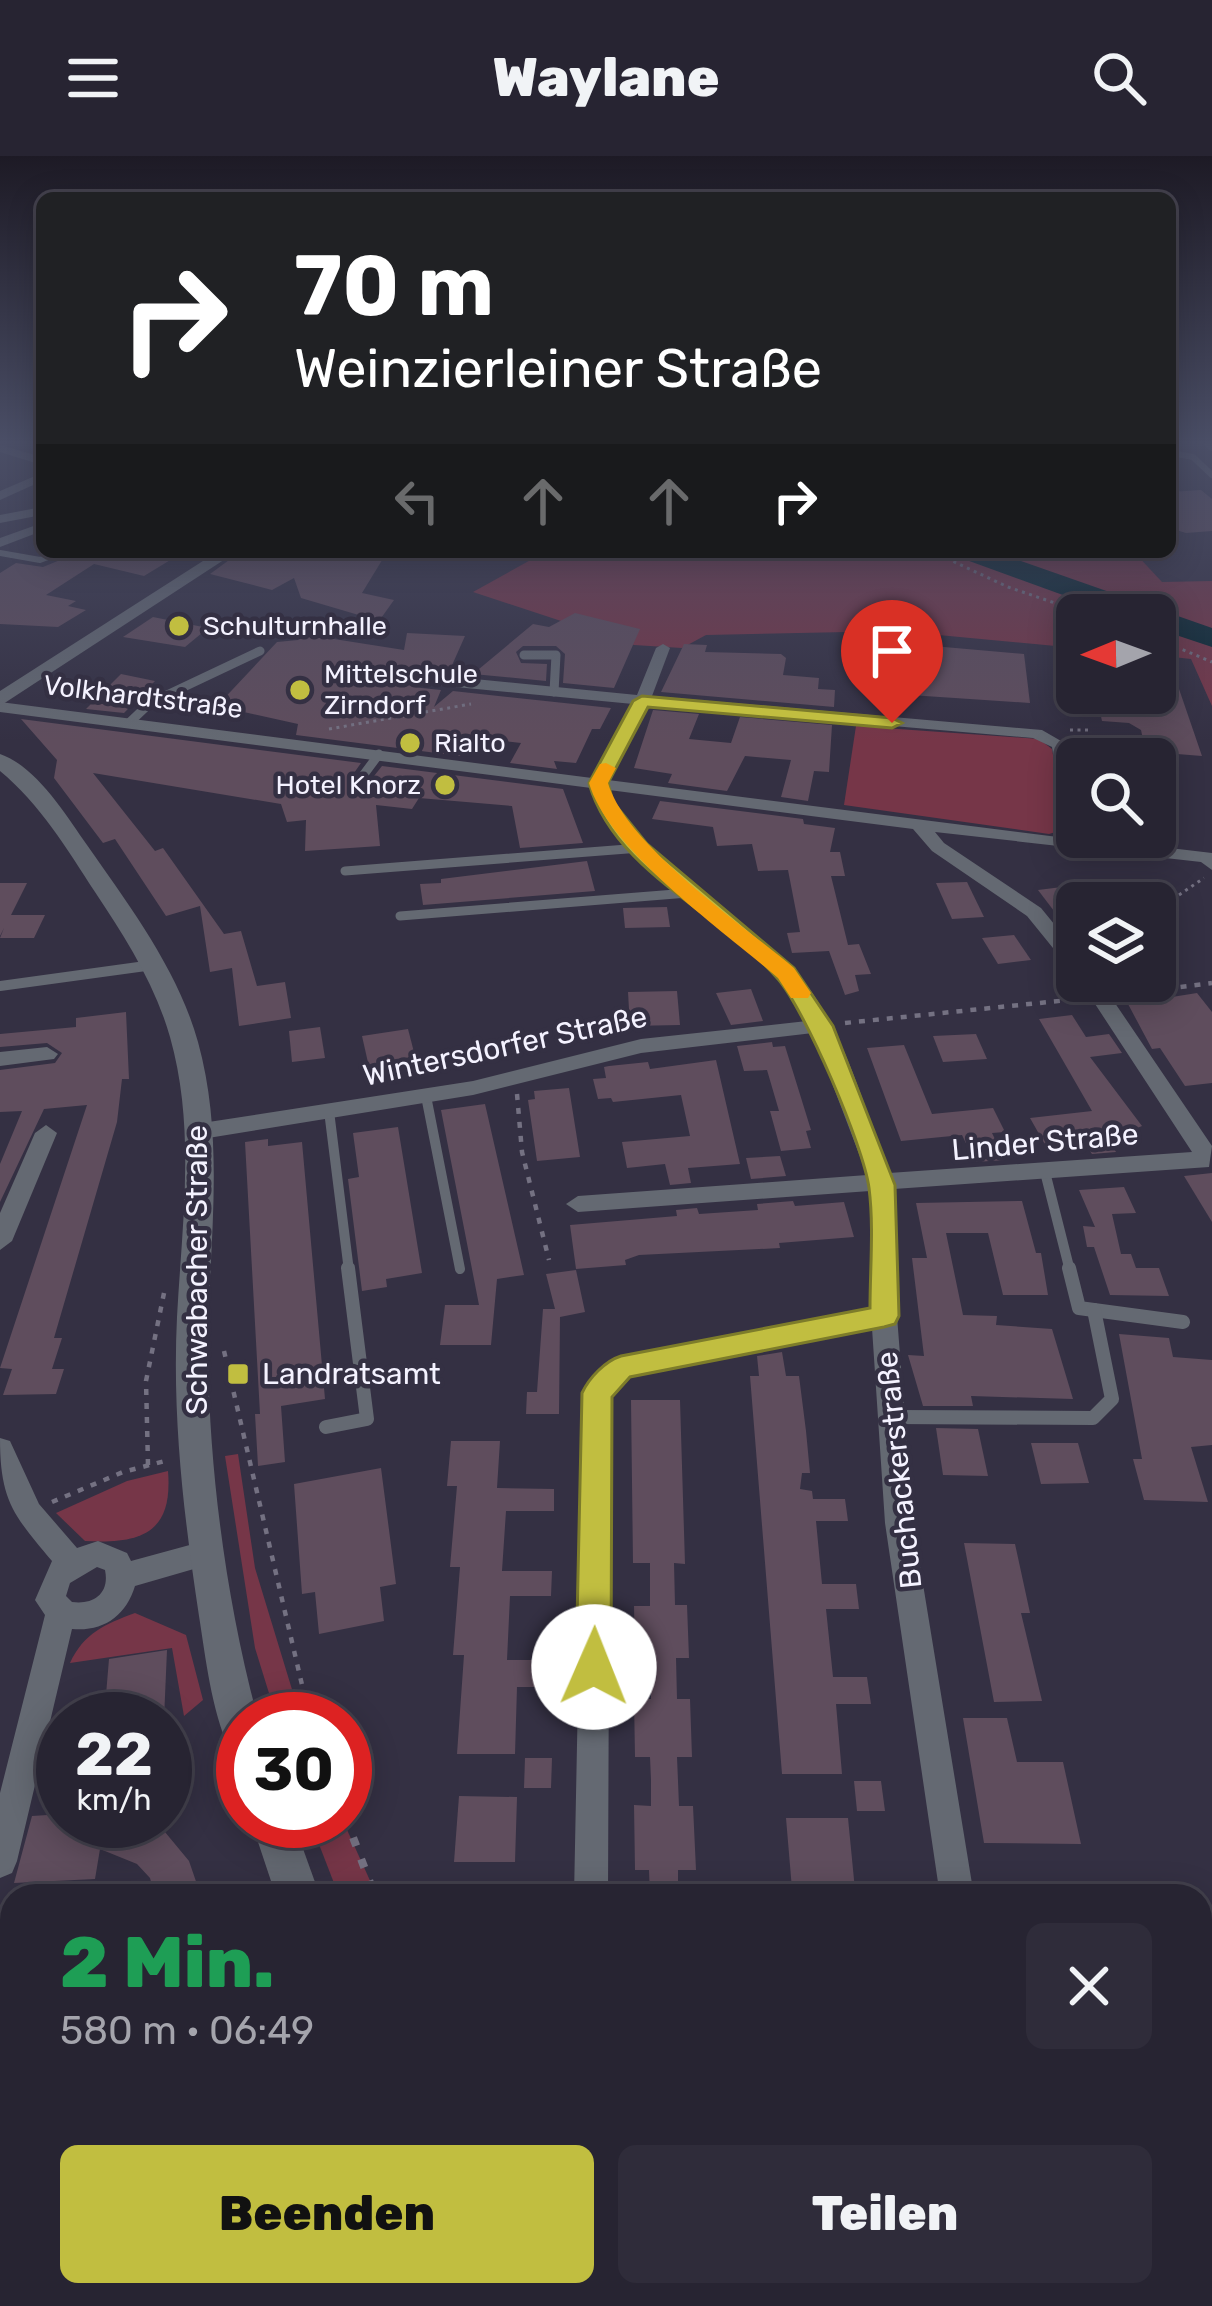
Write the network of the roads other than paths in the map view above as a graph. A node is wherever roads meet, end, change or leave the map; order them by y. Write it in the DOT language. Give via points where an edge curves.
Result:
graph roads {
  1 [pos="0,553"];
  2 [pos="45,558"];
  3 [pos="219,558"];
  4 [pos="663,648"];
  5 [pos="260,651"];
  6 [pos="524,655"];
  7 [pos="414,678"];
  8 [pos="554,692"];
  9 [pos="642,701"];
  10 [pos="0,703"];
  11 [pos="130,722"];
  12 [pos="1056,742"];
  13 [pos="379,754"];
  14 [pos="0,760"];
  15 [pos="11,776"];
  16 [pos="598,783"];
  17 [pos="356,785"];
  18 [pos="917,823"];
  19 [pos="1056,841"];
  20 [pos="640,848"];
  21 [pos="1166,858"];
  22 [pos="1211,865"];
  23 [pos="345,871"];
  24 [pos="688,893"];
  25 [pos="400,916"];
  26 [pos="1056,939"];
  27 [pos="154,965"];
  28 [pos="0,986"];
  29 [pos="1105,1002"];
  30 [pos="821,1026"];
  31 [pos="47,1054"];
  32 [pos="0,1059"];
  33 [pos="426,1096"];
  34 [pos="329,1111"];
  35 [pos="202,1131"];
  36 [pos="46,1133"];
  37 [pos="1210,1158"];
  38 [pos="1045,1172"];
  39 [pos="882,1185"];
  40 [pos="578,1204"];
  41 [pos="0,1241"];
  42 [pos="460,1269"];
  43 [pos="1094,1310"];
  44 [pos="884,1316"];
  45 [pos="1183,1322"];
  46 [pos="892,1417"];
  47 [pos="326,1426"];
  48 [pos="0,1448"];
  49 [pos="208,1553"];
  50 [pos="70,1561"];
  51 [pos="124,1576"];
  52 [pos="60,1614"];
  53 [pos="232,1692"];
  54 [pos="281,1848"];
  55 [pos="0,1861"];
  56 [pos="294,1884"];
  57 [pos="591,1884"];
  58 [pos="955,1884"];
  1 -- 2 [label="lane"];
  3 -- 10 [label="street"];
  4 -- 9 [label="street"];
  5 -- 11 [label="lane" via="150,703"];
  6 -- 8 [label="lane" via="556,656"];
  7 -- 8 [label="street"];
  8 -- 9 [label="street"];
  9 -- 12 [label="street" via="1036,733"];
  9 -- 16 [label="street"];
  10 -- 11 [label="street, Volkhardtstraße"];
  11 -- 13 [label="street, Volkhardtstraße"];
  13 -- 16 [label="street, Volkhardtstraße"];
  13 -- 17 [label="lane"];
  14 -- 15 [label="street, Schwabacher Straße"];
  15 -- 27 [label="street, Schwabacher Straße" via="86,860"];
  16 -- 18 [label="street, Volkhardtstraße"];
  16 -- 20 [label="street, Buchackerstraße"];
  18 -- 19 [label="street, Volkhardtstraße"];
  18 -- 26 [label="street" via="938,847 1034,912"];
  20 -- 23 [label="lane"];
  20 -- 24 [label="street, Buchackerstraße"];
  21 -- 22 [label="street, Volkhardtstraße"];
  24 -- 25 [label="lane"];
  24 -- 30 [label="street, Buchackerstraße" via="786,973"];
  27 -- 28 [label="lane"];
  27 -- 35 [label="street, Schwabacher Straße" via="184,1039"];
  29 -- 37 [label="street"];
  30 -- 33 [label="street, Wintersdorfer Straße" via="641,1046"];
  30 -- 39 [label="street, Buchackerstraße"];
  31 -- 32 [label="street"];
  33 -- 34 [label="street, Wintersdorfer Straße"];
  33 -- 42 [label="lane"];
  34 -- 35 [label="street, Wintersdorfer Straße"];
  34 -- 47 [label="lane" via="367,1419"];
  35 -- 49 [label="street, Schwabacher Straße" via="192,1354"];
  36 -- 41 [label="street"];
  37 -- 38 [label="street, Linder Straße"];
  38 -- 39 [label="street, Linder Straße"];
  38 -- 43 [label="lane" via="1078,1308"];
  39 -- 40 [label="street, Linder Straße"];
  39 -- 44 [label="street, Buchackerstraße"];
  43 -- 45 [label="lane"];
  43 -- 46 [label="lane" via="1112,1399 1093,1418"];
  44 -- 46 [label="street, Buchackerstraße"];
  44 -- 57 [label="street" via="621,1367 597,1393"];
  46 -- 58 [label="street, Buchackerstraße" via="899,1522"];
  48 -- 50 [label="street" via="28,1512"];
  49 -- 51 [label="street"];
  49 -- 53 [label="street, Schwabacher Straße"];
  50 -- 51 [label="street" via="98,1554 117,1562"];
  50 -- 52 [label="street" via="53,1579 50,1600"];
  51 -- 52 [label="street" via="106,1609 81,1620"];
  52 -- 55 [label="street"];
  54 -- 56 [label="street"];
}
